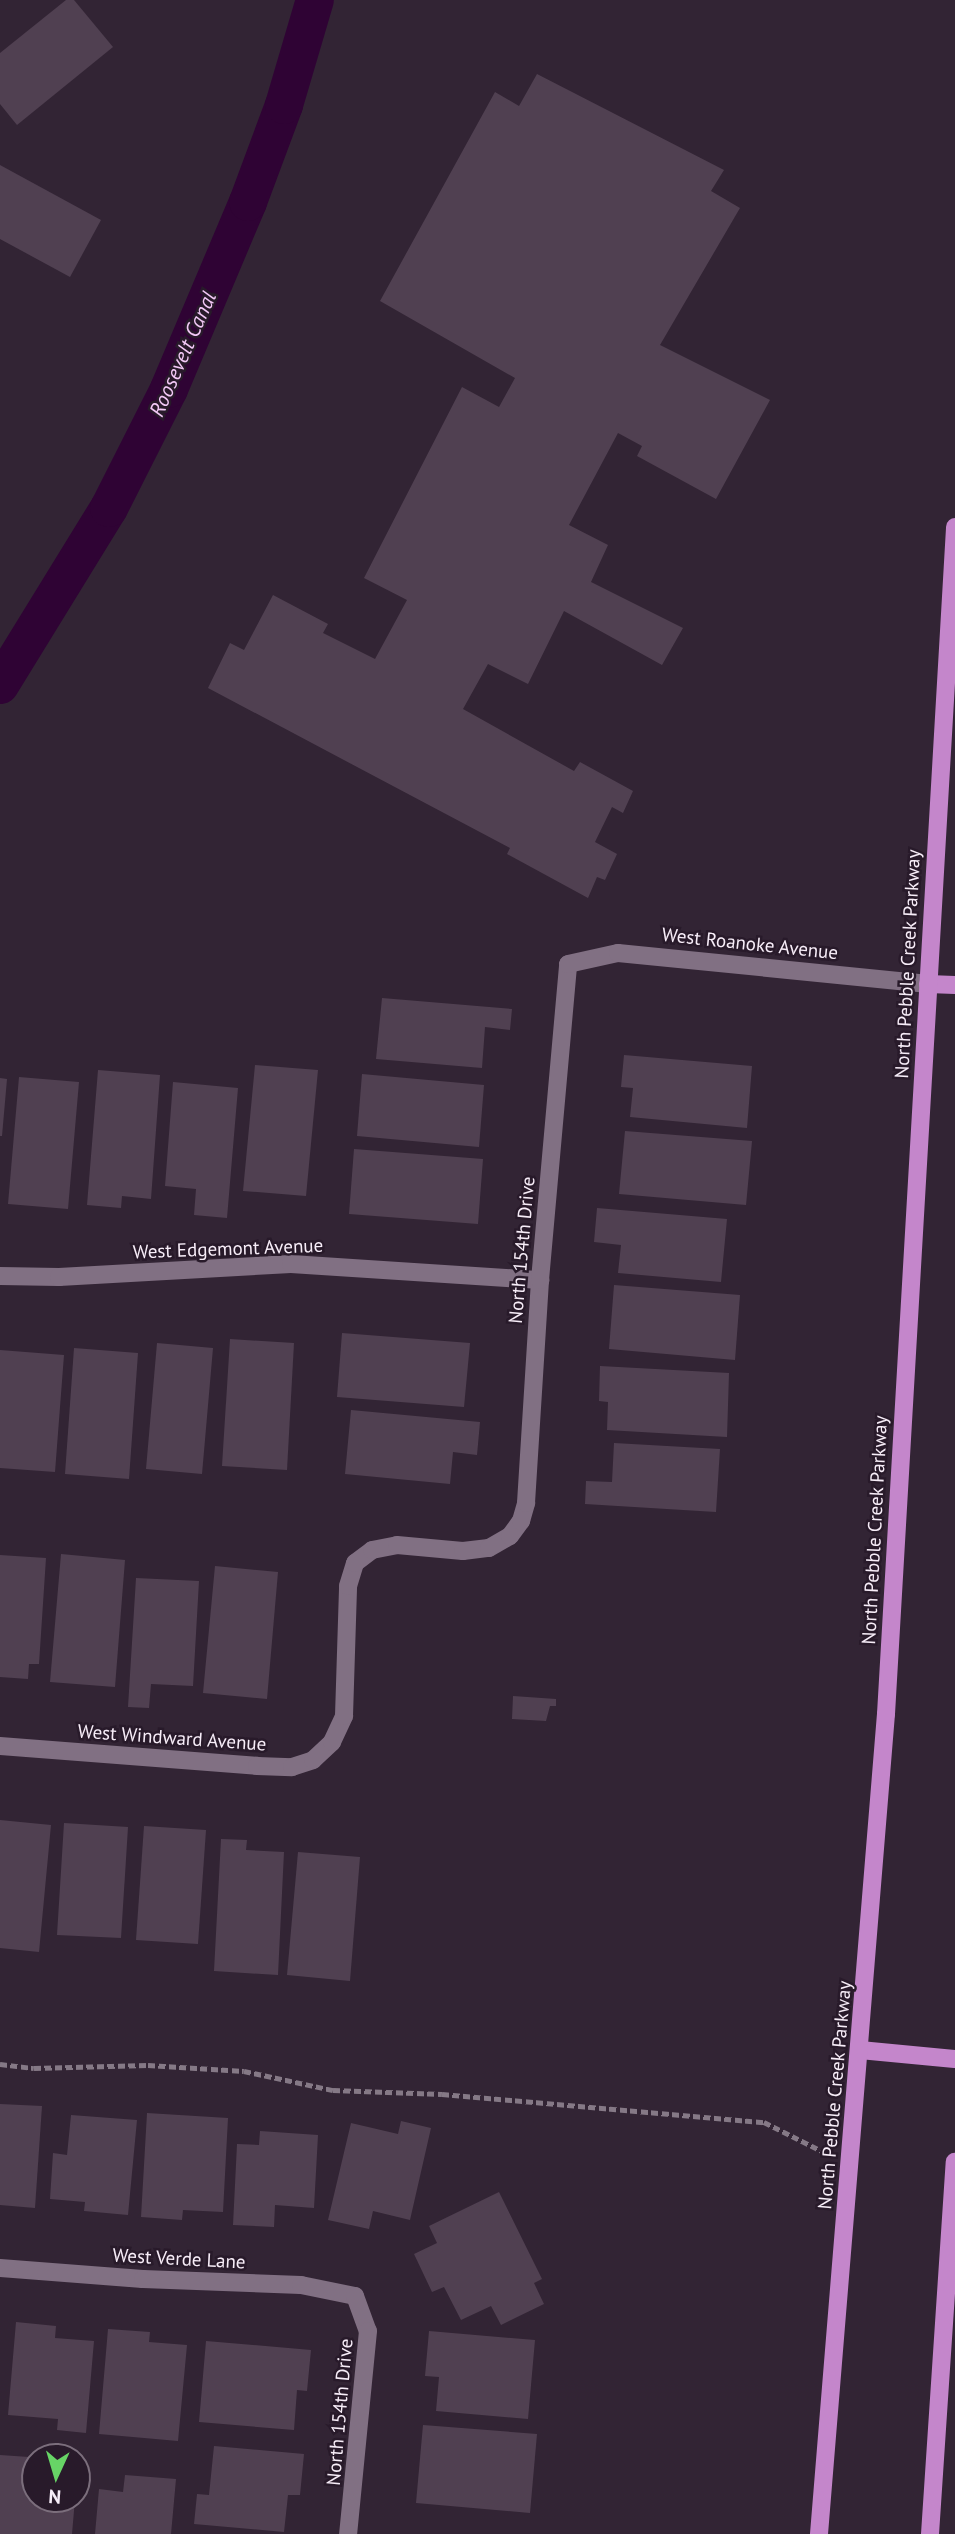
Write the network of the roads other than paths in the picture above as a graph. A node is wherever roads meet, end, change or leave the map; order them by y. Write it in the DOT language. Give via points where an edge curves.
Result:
graph roads {
  1 [pos="955,527"];
  2 [pos="568,964"];
  3 [pos="928,984"];
  4 [pos="955,985"];
  5 [pos="0,1276"];
  6 [pos="540,1280"];
  7 [pos="332,1742"];
  8 [pos="0,1746"];
  9 [pos="860,2050"];
  10 [pos="955,2059"];
  11 [pos="955,2162"];
  12 [pos="0,2268"];
  13 [pos="355,2296"];
  14 [pos="348,2534"];
  15 [pos="819,2534"];
  16 [pos="930,2534"];
  1 -- 3 [label="main road, North Pebble Creek Parkway"];
  2 -- 3 [label="street, West Roanoke Avenue" via="618,953"];
  2 -- 6 [label="street, North 154th Drive"];
  3 -- 4 [label="main road"];
  3 -- 9 [label="main road, North Pebble Creek Parkway" via="886,1714"];
  5 -- 6 [label="street, West Edgemont Avenue" via="291,1264"];
  6 -- 7 [label="street, North 154th Drive" via="526,1503 521,1521 510,1535 489,1548 463,1551 397,1545 372,1550 355,1563 348,1586 344,1716"];
  7 -- 8 [label="street, West Windward Avenue" via="313,1760 292,1767"];
  9 -- 10 [label="main road"];
  9 -- 15 [label="main road, North Pebble Creek Parkway"];
  11 -- 16 [label="main road"];
  12 -- 13 [label="street, West Verde Lane" via="301,2285"];
  13 -- 14 [label="street, North 154th Drive" via="369,2331"];
}
